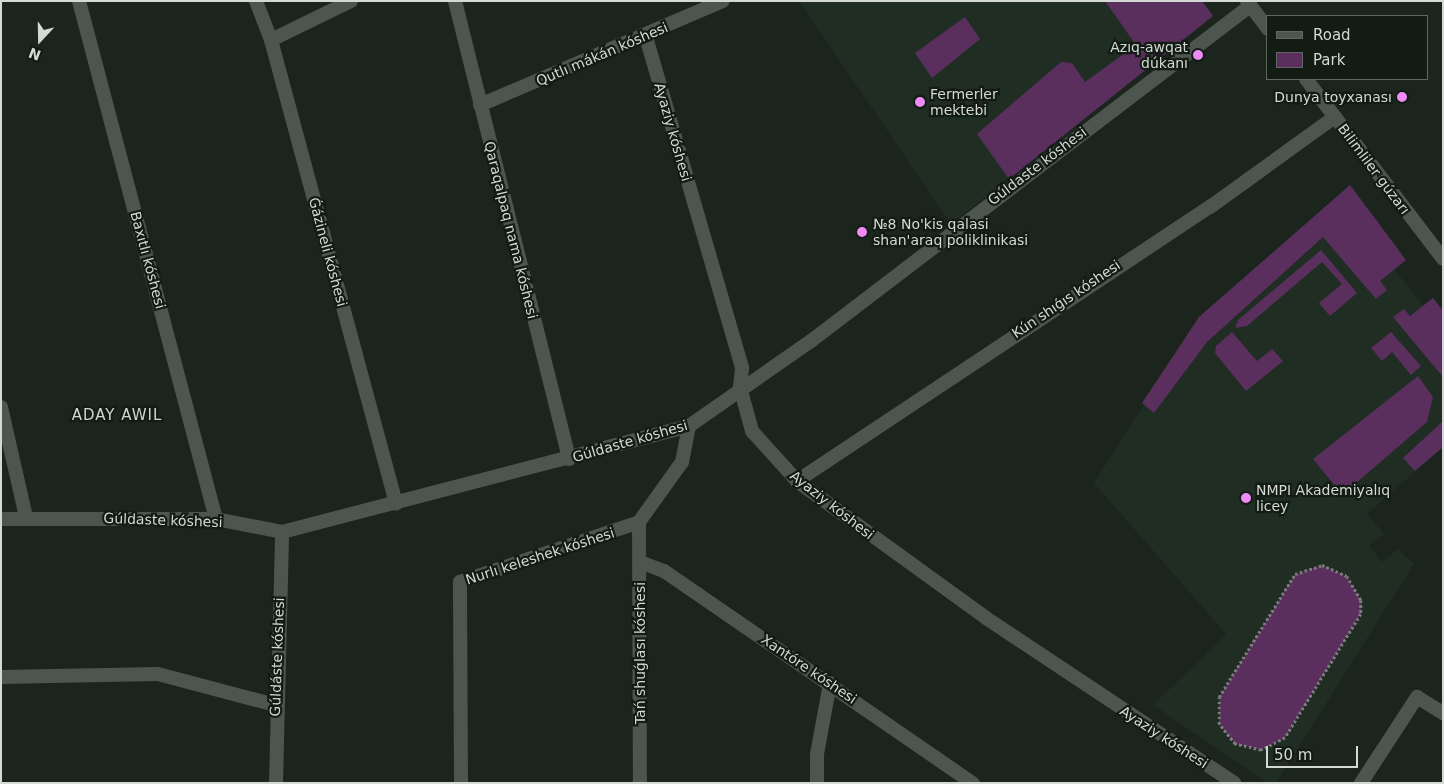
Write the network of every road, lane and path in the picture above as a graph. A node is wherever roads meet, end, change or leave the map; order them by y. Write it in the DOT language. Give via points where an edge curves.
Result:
graph roads {
  1 [pos="80,1"];
  2 [pos="256,1"];
  3 [pos="352,1"];
  4 [pos="455,1"];
  5 [pos="723,1"];
  6 [pos="1248,4"];
  7 [pos="1266,26"];
  8 [pos="646,37"];
  9 [pos="271,40"];
  10 [pos="1307,80"];
  11 [pos="480,105"];
  12 [pos="1335,117"];
  13 [pos="1443,259"];
  14 [pos="740,387"];
  15 [pos="1,407"];
  16 [pos="690,426"];
  17 [pos="569,459"];
  18 [pos="797,481"];
  19 [pos="396,503"];
  20 [pos="26,517"];
  21 [pos="1,519"];
  22 [pos="216,519"];
  23 [pos="639,522"];
  24 [pos="282,532"];
  25 [pos="640,562"];
  26 [pos="1,677"];
  27 [pos="830,683"];
  28 [pos="274,705"];
  29 [pos="1443,714"];
  30 [pos="1285,738"];
  31 [pos="276,783"];
  32 [pos="460,783"];
  33 [pos="640,783"];
  34 [pos="817,783"];
  35 [pos="973,783"];
  36 [pos="1234,783"];
  37 [pos="1362,783"];
  1 -- 22 [label="street, Baxıtlı kóshesi"];
  2 -- 9 [label="street, Ǵázineli kóshesi"];
  3 -- 9 [label="street"];
  4 -- 11 [label="street, Qaraqalpaq nama kóshesi"];
  5 -- 8 [label="street, Qutlı mákán kóshesi"];
  6 -- 7 [label="street"];
  6 -- 14 [label="street, Gúldaste kóshesi" via="811,340"];
  8 -- 11 [label="street, Qutlı mákán kóshesi"];
  8 -- 14 [label="street, Ayaziy kóshesi" via="742,368"];
  9 -- 19 [label="street, Ǵázineli kóshesi"];
  10 -- 12 [label="street, Bilimliler gúzarı"];
  11 -- 17 [label="street, Qaraqalpaq nama kóshesi"];
  12 -- 13 [label="street, Bilimliler gúzarı"];
  12 -- 18 [label="street, Kún shıǵıs kóshesi" via="1210,207 1132,254"];
  14 -- 16 [label="street, Gúldaste kóshesi"];
  14 -- 18 [label="street, Ayaziy kóshesi" via="752,431"];
  15 -- 20 [label="street"];
  16 -- 17 [label="street, Gúldaste kóshesi"];
  16 -- 23 [label="street" via="682,462"];
  17 -- 19 [label="street, Gúldaste kóshesi"];
  18 -- 36 [label="street, Ayaziy kóshesi" via="986,618"];
  19 -- 24 [label="street, Gúldaste kóshesi"];
  20 -- 21 [label="street, Gúldaste kóshesi"];
  20 -- 22 [label="street, Gúldaste kóshesi"];
  22 -- 24 [label="street, Gúldaste kóshesi"];
  23 -- 25 [label="street, Tań shuǵlası kóshesi"];
  23 -- 32 [label="street, Nurlı keleshek kóshesi" via="460,582"];
  24 -- 28 [label="street, Gúldáste kóshesi"];
  25 -- 27 [label="street, Xantóre kóshesi" via="664,571"];
  25 -- 33 [label="street, Tań shuǵlası kóshesi"];
  26 -- 28 [label="street" via="158,674"];
  27 -- 34 [label="street" via="816,754"];
  27 -- 35 [label="street, Xantóre kóshesi"];
  28 -- 31 [label="street, Gúldáste kóshesi"];
  29 -- 37 [label="street" via="1417,697"];
  30 -- 30 [label="path" via="1261,750 1235,744 1219,724 1219,697 1295,574 1315,566 1335,568 1357,589 1361,614"];
}
